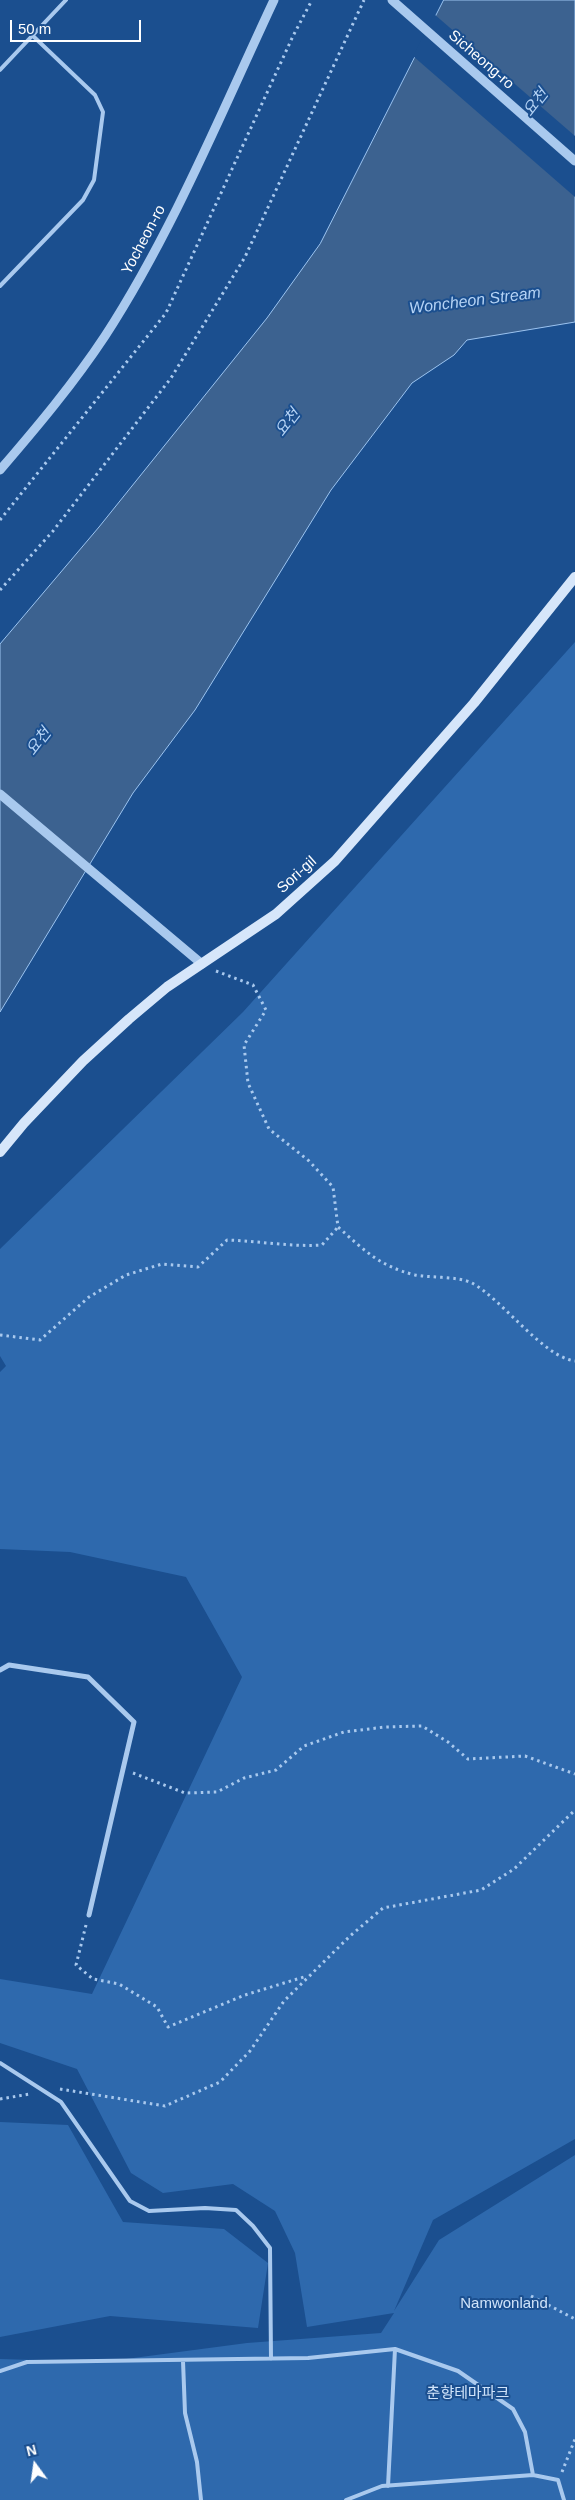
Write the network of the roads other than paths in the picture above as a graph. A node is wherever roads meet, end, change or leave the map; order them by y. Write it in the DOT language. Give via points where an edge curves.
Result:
graph roads {
  1 [pos="66,0"];
  2 [pos="266,0"];
  3 [pos="274,0"];
  4 [pos="392,0"];
  5 [pos="267,14"];
  6 [pos="33,36"];
  7 [pos="0,70"];
  8 [pos="575,161"];
  9 [pos="0,286"];
  10 [pos="0,470"];
  11 [pos="575,577"];
  12 [pos="0,794"];
  13 [pos="202,964"];
  14 [pos="0,1152"];
  15 [pos="0,1670"];
  16 [pos="88,1915"];
  17 [pos="0,2063"];
  18 [pos="395,2349"];
  19 [pos="272,2359"];
  20 [pos="183,2361"];
  21 [pos="0,2371"];
  22 [pos="533,2475"];
  23 [pos="388,2486"];
  24 [pos="201,2500"];
  25 [pos="346,2500"];
  26 [pos="564,2500"];
  1 -- 6 [label="lane"];
  2 -- 5 [label="street"];
  3 -- 5 [label="street, Yocheon-ro"];
  4 -- 8 [label="street, Sicheong-ro"];
  5 -- 10 [label="street, Yocheon-ro" via="185,191 105,336 50,412"];
  6 -- 7 [label="lane"];
  6 -- 9 [label="lane" via="95,95 103,112 94,180 82,200"];
  11 -- 13 [label="main road, Sori-gil" via="474,703 335,861 276,914"];
  12 -- 13 [label="street"];
  13 -- 14 [label="main road, Sori-gil" via="167,987 90,1055"];
  15 -- 16 [label="street" via="9,1665 88,1677 134,1722"];
  17 -- 19 [label="lane" via="61,2102 130,2201 149,2211 236,2210 253,2226 270,2248"];
  18 -- 19 [label="lane"];
  18 -- 22 [label="lane" via="458,2371 513,2410 525,2432"];
  18 -- 23 [label="lane"];
  19 -- 20 [label="lane"];
  20 -- 21 [label="lane" via="27,2362"];
  20 -- 24 [label="lane" via="185,2413 198,2462"];
  22 -- 23 [label="lane"];
  22 -- 26 [label="lane" via="558,2480"];
  23 -- 25 [label="lane"];
}
